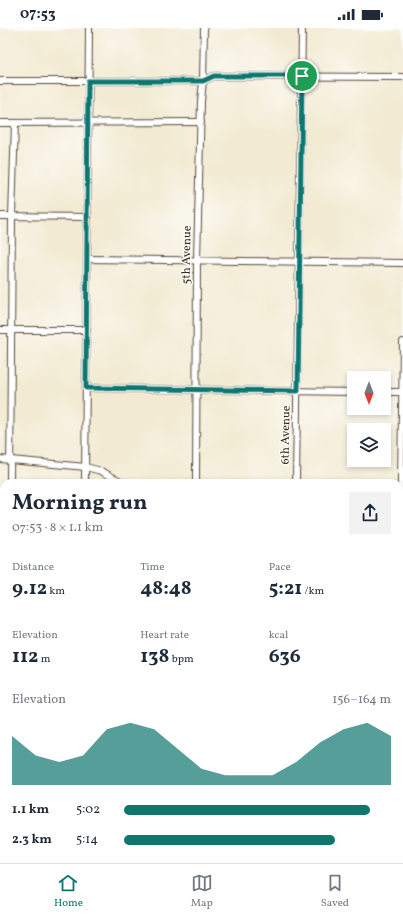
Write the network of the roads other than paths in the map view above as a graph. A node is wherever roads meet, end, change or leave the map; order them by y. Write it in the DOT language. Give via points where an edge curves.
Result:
graph roads {
  1 [pos="89,28"];
  2 [pos="204,28"];
  3 [pos="302,28"];
  4 [pos="302,76"];
  5 [pos="403,77"];
  6 [pos="0,81"];
  7 [pos="88,81"];
  8 [pos="203,81"];
  9 [pos="201,122"];
  10 [pos="0,123"];
  11 [pos="14,123"];
  12 [pos="88,123"];
  13 [pos="0,216"];
  14 [pos="12,216"];
  15 [pos="88,217"];
  16 [pos="87,259"];
  17 [pos="197,260"];
  18 [pos="300,262"];
  19 [pos="403,263"];
  20 [pos="0,330"];
  21 [pos="11,330"];
  22 [pos="87,330"];
  23 [pos="403,342"];
  24 [pos="86,388"];
  25 [pos="197,390"];
  26 [pos="298,391"];
  27 [pos="347,392"];
  28 [pos="391,392"];
  29 [pos="403,392"];
  30 [pos="0,459"];
  31 [pos="10,460"];
  32 [pos="86,467"];
  33 [pos="10,479"];
  34 [pos="86,479"];
  35 [pos="116,479"];
  36 [pos="196,479"];
  37 [pos="296,479"];
  38 [pos="402,479"];
  1 -- 7 [label="street"];
  2 -- 8 [label="street, 5th Avenue"];
  3 -- 4 [label="street, 6th Avenue"];
  4 -- 5 [label="street"];
  4 -- 8 [label="street" via="214,76"];
  4 -- 18 [label="street, 6th Avenue"];
  6 -- 7 [label="street"];
  7 -- 8 [label="street"];
  7 -- 12 [label="street"];
  8 -- 9 [label="street, 5th Avenue"];
  9 -- 12 [label="street"];
  9 -- 17 [label="street, 5th Avenue"];
  10 -- 11 [label="street"];
  11 -- 12 [label="street"];
  11 -- 14 [label="street"];
  12 -- 15 [label="street"];
  13 -- 14 [label="street"];
  14 -- 15 [label="street"];
  14 -- 21 [label="street"];
  15 -- 16 [label="street"];
  16 -- 17 [label="street"];
  16 -- 22 [label="street"];
  17 -- 18 [label="street"];
  17 -- 25 [label="street, 5th Avenue"];
  18 -- 19 [label="street"];
  18 -- 26 [label="street, 6th Avenue"];
  20 -- 21 [label="street"];
  21 -- 22 [label="street"];
  21 -- 31 [label="street"];
  22 -- 24 [label="street"];
  23 -- 29 [label="street"];
  24 -- 25 [label="street"];
  24 -- 32 [label="street"];
  25 -- 26 [label="street"];
  25 -- 36 [label="street, 5th Avenue"];
  26 -- 27 [label="street"];
  26 -- 37 [label="street, 6th Avenue"];
  28 -- 29 [label="street"];
  29 -- 38 [label="street"];
  30 -- 31 [label="street"];
  31 -- 32 [label="street"];
  31 -- 33 [label="street"];
  32 -- 34 [label="street"];
  32 -- 35 [label="street"];
}
